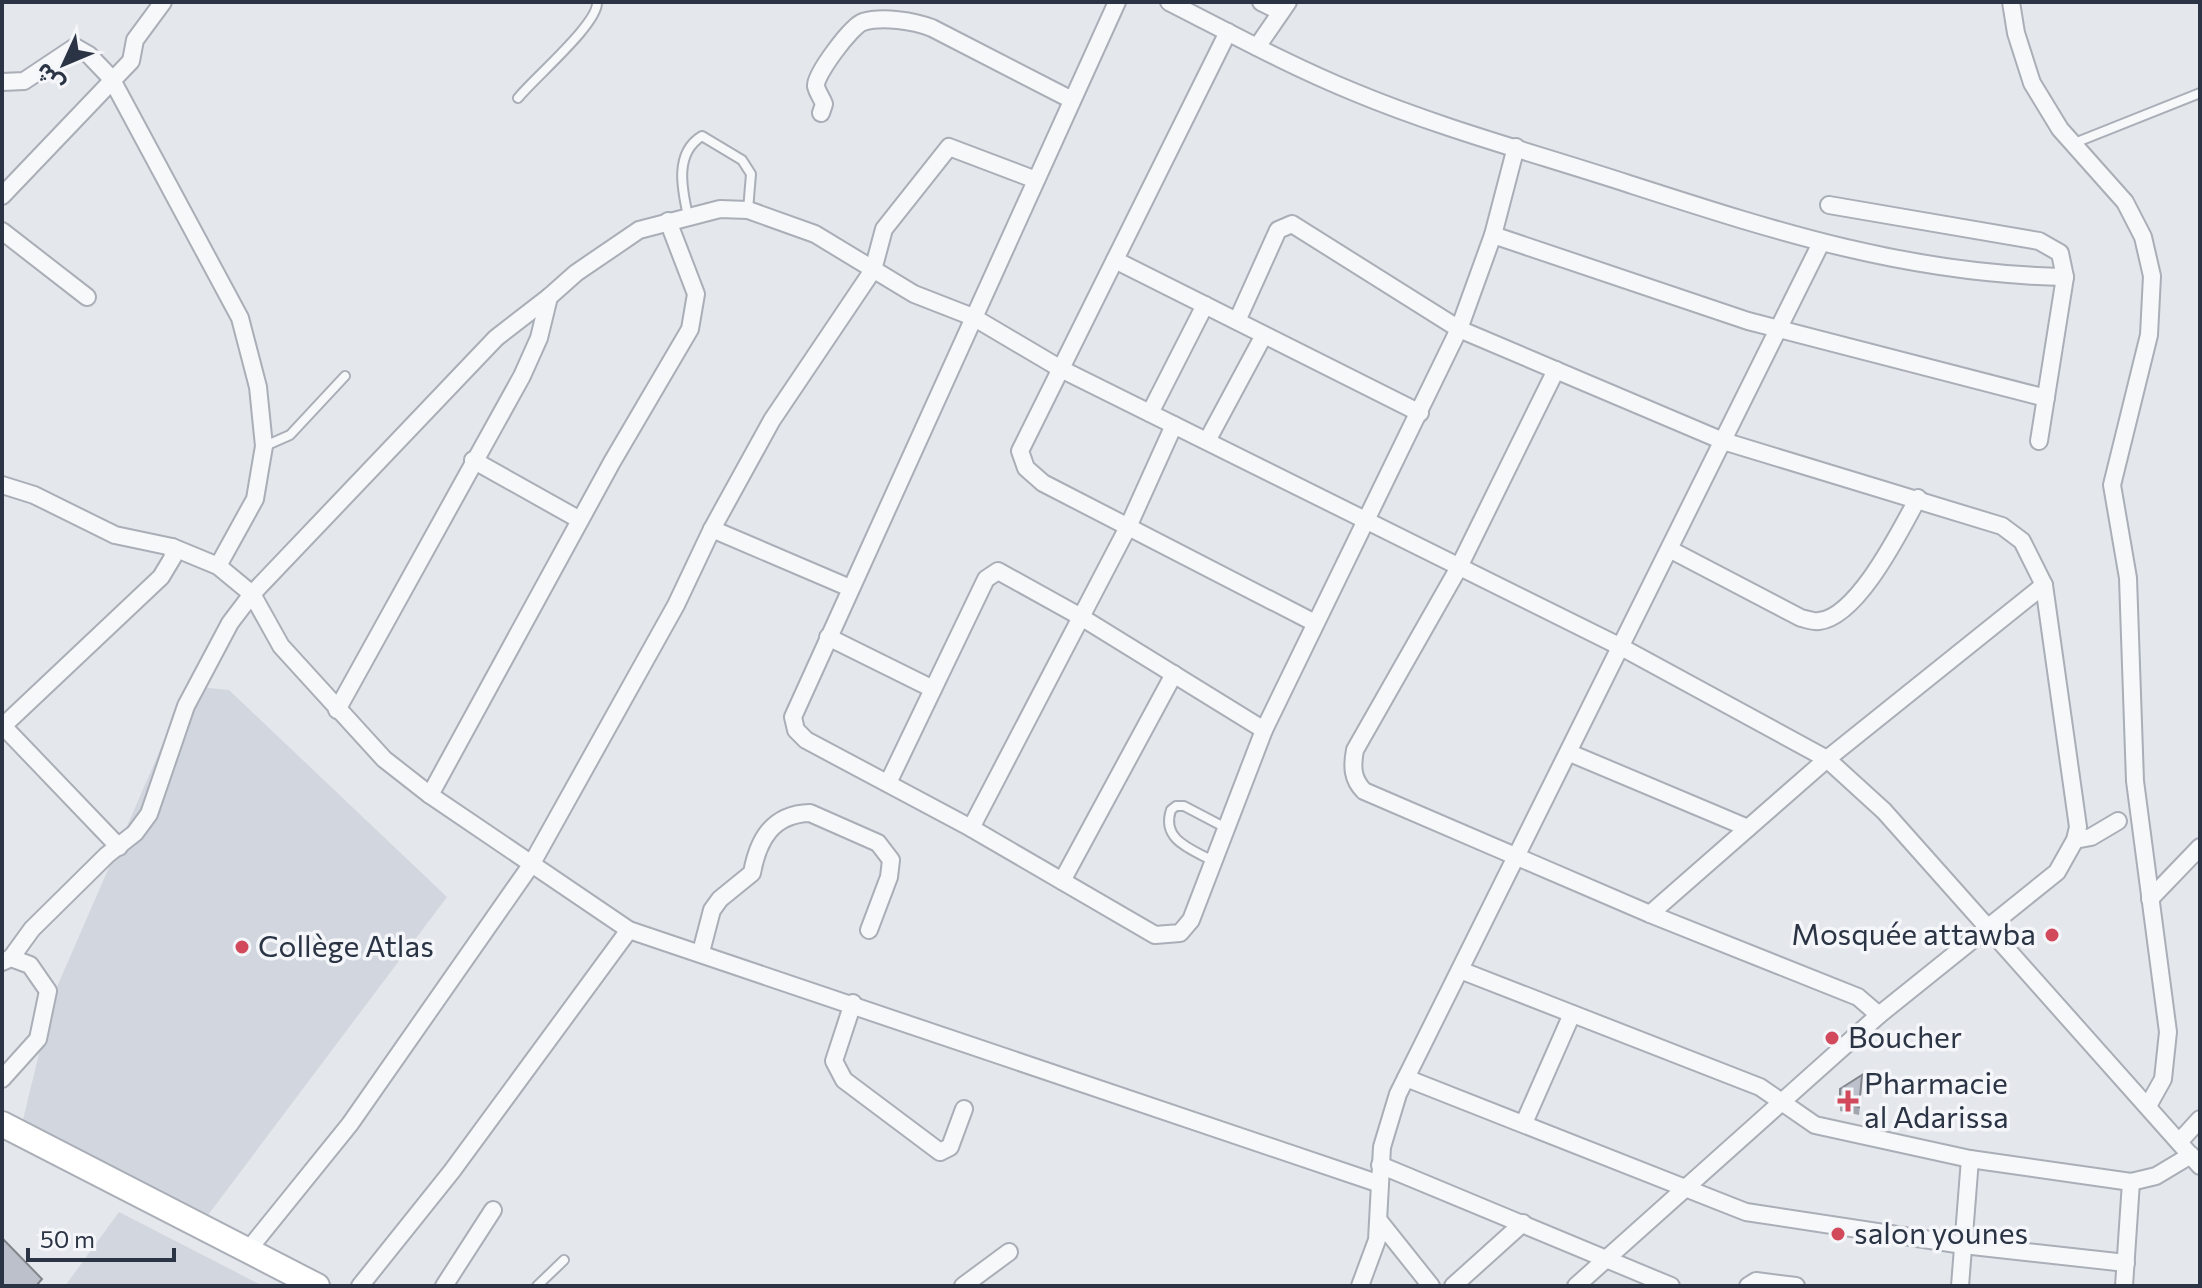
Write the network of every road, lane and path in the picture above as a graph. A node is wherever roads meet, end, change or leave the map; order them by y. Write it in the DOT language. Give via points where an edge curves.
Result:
graph roads {
  1 [pos="163,2"];
  2 [pos="597,2"];
  3 [pos="1117,2"];
  4 [pos="1169,2"];
  5 [pos="1261,2"];
  6 [pos="2011,2"];
  7 [pos="1285,7"];
  8 [pos="1228,32"];
  9 [pos="1257,47"];
  10 [pos="111,78"];
  11 [pos="2,82"];
  12 [pos="2200,93"];
  13 [pos="518,98"];
  14 [pos="1072,100"];
  15 [pos="821,113"];
  16 [pos="2072,144"];
  17 [pos="1516,147"];
  18 [pos="1036,180"];
  19 [pos="2,196"];
  20 [pos="1829,205"];
  21 [pos="748,210"];
  22 [pos="688,216"];
  23 [pos="668,221"];
  24 [pos="2,231"];
  25 [pos="1493,235"];
  26 [pos="1821,243"];
  27 [pos="1115,260"];
  28 [pos="873,270"];
  29 [pos="2065,277"];
  30 [pos="87,297"];
  31 [pos="549,297"];
  32 [pos="1205,305"];
  33 [pos="973,317"];
  34 [pos="1237,321"];
  35 [pos="1780,327"];
  36 [pos="1459,329"];
  37 [pos="1264,335"];
  38 [pos="1061,369"];
  39 [pos="1556,370"];
  40 [pos="345,376"];
  41 [pos="2046,398"];
  42 [pos="1150,413"];
  43 [pos="1420,413"];
  44 [pos="1174,425"];
  45 [pos="1207,441"];
  46 [pos="1723,441"];
  47 [pos="2039,441"];
  48 [pos="264,446"];
  49 [pos="473,460"];
  50 [pos="2,485"];
  51 [pos="1918,498"];
  52 [pos="580,520"];
  53 [pos="1365,521"];
  54 [pos="1128,527"];
  55 [pos="712,529"];
  56 [pos="172,547"];
  57 [pos="1671,550"];
  58 [pos="218,566"];
  59 [pos="1458,569"];
  60 [pos="2044,585"];
  61 [pos="850,588"];
  62 [pos="252,594"];
  63 [pos="1081,617"];
  64 [pos="1313,622"];
  65 [pos="828,637"];
  66 [pos="1623,648"];
  67 [pos="1174,674"];
  68 [pos="933,689"];
  69 [pos="337,710"];
  70 [pos="3,727"];
  71 [pos="1264,730"];
  72 [pos="1570,753"];
  73 [pos="1827,759"];
  74 [pos="888,783"];
  75 [pos="430,795"];
  76 [pos="2118,821"];
  77 [pos="971,828"];
  78 [pos="1226,828"];
  79 [pos="1748,828"];
  80 [pos="2075,840"];
  81 [pos="119,847"];
  82 [pos="2200,847"];
  83 [pos="1517,858"];
  84 [pos="1213,861"];
  85 [pos="531,865"];
  86 [pos="1062,881"];
  87 [pos="2150,899"];
  88 [pos="1650,914"];
  89 [pos="1987,928"];
  90 [pos="629,930"];
  91 [pos="869,930"];
  92 [pos="701,952"];
  93 [pos="6,960"];
  94 [pos="1460,970"];
  95 [pos="853,1003"];
  96 [pos="1572,1014"];
  97 [pos="1879,1015"];
  98 [pos="1406,1078"];
  99 [pos="2,1079"];
  100 [pos="1780,1103"];
  101 [pos="2148,1106"];
  102 [pos="964,1109"];
  103 [pos="2200,1119"];
  104 [pos="1524,1123"];
  105 [pos="2,1124"];
  106 [pos="2179,1142"];
  107 [pos="1970,1159"];
  108 [pos="2195,1161"];
  109 [pos="1380,1165"];
  110 [pos="2131,1182"];
  111 [pos="1380,1184"];
  112 [pos="1683,1188"];
  113 [pos="493,1210"];
  114 [pos="1380,1222"];
  115 [pos="1523,1223"];
  116 [pos="1963,1245"];
  117 [pos="249,1249"];
  118 [pos="1009,1252"];
  119 [pos="1608,1258"];
  120 [pos="564,1260"];
  121 [pos="2126,1263"];
  122 [pos="317,1286"];
  123 [pos="360,1286"];
  124 [pos="444,1286"];
  125 [pos="537,1286"];
  126 [pos="963,1286"];
  127 [pos="1360,1286"];
  128 [pos="1431,1286"];
  129 [pos="1453,1286"];
  130 [pos="1576,1286"];
  131 [pos="1671,1286"];
  132 [pos="1748,1286"];
  133 [pos="1796,1286"];
  134 [pos="1960,1286"];
  135 [pos="2124,1286"];
  1 -- 10 [label="street" via="135,40 131,61"];
  2 -- 13 [label="lane" via="592,22"];
  3 -- 14 [label="street"];
  4 -- 8 [label="street"];
  5 -- 7 [label="street"];
  6 -- 16 [label="street" via="2032,83"];
  7 -- 9 [label="street"];
  8 -- 9 [label="street"];
  8 -- 27 [label="street"];
  9 -- 17 [label="street" via="1355,93"];
  10 -- 11 [label="street" via="75,47 24,81"];
  10 -- 19 [label="street"];
  10 -- 48 [label="street" via="240,318 258,387"];
  12 -- 16 [label="lane"];
  14 -- 15 [label="street" via="932,28 872,21 851,31 818,76"];
  14 -- 18 [label="street"];
  16 -- 87 [label="street" via="2125,202 2143,237 2152,276 2149,335 2112,485 2128,578 2135,781"];
  17 -- 25 [label="street"];
  17 -- 26 [label="street"];
  18 -- 28 [label="street" via="949,147 884,229"];
  18 -- 33 [label="street"];
  20 -- 29 [label="street" via="2047,243 2060,253"];
  21 -- 22 [label="street"];
  21 -- 22 [label="lane" via="751,174 742,160 702,136 694,141 681,169"];
  21 -- 28 [label="street" via="815,234"];
  22 -- 23 [label="street"];
  23 -- 31 [label="street" via="611,246"];
  23 -- 52 [label="street" via="696,294 696,310"];
  24 -- 30 [label="street"];
  25 -- 35 [label="street" via="1748,321"];
  25 -- 36 [label="street"];
  26 -- 29 [label="street" via="1955,270"];
  26 -- 35 [label="street"];
  27 -- 32 [label="street"];
  27 -- 38 [label="street"];
  28 -- 33 [label="street" via="914,294"];
  28 -- 55 [label="street" via="772,420"];
  29 -- 41 [label="street"];
  31 -- 49 [label="street" via="543,327 522,376"];
  31 -- 62 [label="street" via="496,338"];
  32 -- 34 [label="street"];
  32 -- 42 [label="street"];
  33 -- 38 [label="street"];
  33 -- 61 [label="street"];
  34 -- 36 [label="street" via="1275,235 1287,224"];
  34 -- 37 [label="street"];
  35 -- 41 [label="street"];
  35 -- 46 [label="street"];
  36 -- 39 [label="street"];
  36 -- 43 [label="street"];
  37 -- 43 [label="street"];
  37 -- 45 [label="street"];
  38 -- 42 [label="street"];
  38 -- 54 [label="street" via="1022,442 1021,460 1043,483"];
  39 -- 46 [label="street"];
  39 -- 59 [label="street"];
  40 -- 48 [label="lane" via="290,435"];
  41 -- 47 [label="street"];
  42 -- 44 [label="street"];
  43 -- 53 [label="street"];
  44 -- 45 [label="street"];
  44 -- 54 [label="street"];
  45 -- 53 [label="street"];
  46 -- 51 [label="street"];
  46 -- 57 [label="street"];
  48 -- 58 [label="street" via="255,499"];
  49 -- 52 [label="street"];
  49 -- 69 [label="street"];
  50 -- 56 [label="street" via="115,535"];
  51 -- 57 [label="street" via="1853,600 1818,622"];
  51 -- 60 [label="street" via="2002,526 2022,541"];
  52 -- 75 [label="street"];
  53 -- 59 [label="street"];
  53 -- 64 [label="street"];
  54 -- 63 [label="street"];
  54 -- 64 [label="street"];
  55 -- 61 [label="street"];
  55 -- 85 [label="street" via="676,605"];
  56 -- 58 [label="street"];
  56 -- 70 [label="street" via="173,557 161,577"];
  57 -- 66 [label="street"];
  58 -- 62 [label="street"];
  59 -- 66 [label="street"];
  59 -- 83 [label="street" via="1355,750 1354,777 1364,791"];
  60 -- 73 [label="street"];
  60 -- 80 [label="street" via="2078,827"];
  61 -- 65 [label="street"];
  62 -- 69 [label="street" via="281,646"];
  62 -- 81 [label="street" via="230,623 186,706 149,814"];
  63 -- 67 [label="street"];
  63 -- 68 [label="street" via="1007,573 993,573"];
  63 -- 77 [label="street"];
  64 -- 71 [label="street"];
  65 -- 68 [label="street"];
  65 -- 74 [label="street" via="794,710 796,730"];
  66 -- 72 [label="street"];
  66 -- 73 [label="street"];
  67 -- 71 [label="street"];
  67 -- 86 [label="street"];
  68 -- 74 [label="street"];
  69 -- 75 [label="street" via="384,759"];
  70 -- 81 [label="street"];
  71 -- 78 [label="street"];
  72 -- 79 [label="street"];
  72 -- 83 [label="street"];
  73 -- 79 [label="street"];
  73 -- 89 [label="street" via="1884,811"];
  74 -- 77 [label="street"];
  75 -- 85 [label="street"];
  76 -- 80 [label="street"];
  77 -- 86 [label="street"];
  78 -- 84 [label="street"];
  78 -- 84 [label="lane" via="1184,806 1171,810 1172,837"];
  79 -- 88 [label="street"];
  80 -- 89 [label="street" via="2057,872"];
  81 -- 93 [label="street"];
  82 -- 87 [label="street"];
  83 -- 88 [label="street"];
  83 -- 94 [label="street"];
  84 -- 86 [label="street" via="1191,920 1172,936 1155,935"];
  85 -- 90 [label="street"];
  85 -- 117 [label="street" via="359,1113"];
  87 -- 101 [label="street" via="2169,1048 2163,1079"];
  88 -- 97 [label="street" via="1858,997"];
  89 -- 97 [label="street"];
  89 -- 101 [label="street"];
  90 -- 92 [label="street"];
  90 -- 123 [label="street" via="452,1171"];
  91 -- 92 [label="street" via="891,860 878,843 799,813 758,843 752,873 712,910"];
  92 -- 95 [label="street"];
  93 -- 99 [label="street" via="30,965 43,979 48,1003 38,1039"];
  94 -- 96 [label="street"];
  94 -- 98 [label="street"];
  95 -- 102 [label="street" via="834,1061 844,1080 940,1152 950,1147"];
  95 -- 111 [label="street"];
  96 -- 100 [label="street" via="1760,1087"];
  96 -- 104 [label="street"];
  97 -- 100 [label="street"];
  98 -- 104 [label="street"];
  98 -- 109 [label="street" via="1391,1111"];
  100 -- 107 [label="street" via="1815,1125"];
  100 -- 112 [label="street"];
  101 -- 106 [label="street"];
  103 -- 106 [label="street"];
  104 -- 112 [label="street"];
  105 -- 117 [label="street"];
  106 -- 108 [label="street"];
  107 -- 110 [label="street"];
  107 -- 116 [label="street"];
  108 -- 110 [label="street"];
  109 -- 111 [label="street"];
  109 -- 115 [label="street"];
  110 -- 121 [label="street"];
  111 -- 114 [label="street"];
  112 -- 116 [label="street" via="1746,1212"];
  112 -- 119 [label="street"];
  113 -- 124 [label="street"];
  114 -- 127 [label="street"];
  114 -- 128 [label="street"];
  115 -- 119 [label="street"];
  115 -- 129 [label="street"];
  116 -- 121 [label="street"];
  116 -- 134 [label="street"];
  117 -- 122 [label="street"];
  118 -- 126 [label="street"];
  119 -- 130 [label="street"];
  119 -- 131 [label="street"];
  120 -- 125 [label="lane"];
  121 -- 135 [label="street"];
  132 -- 133 [label="street" via="1756,1281"];
}
